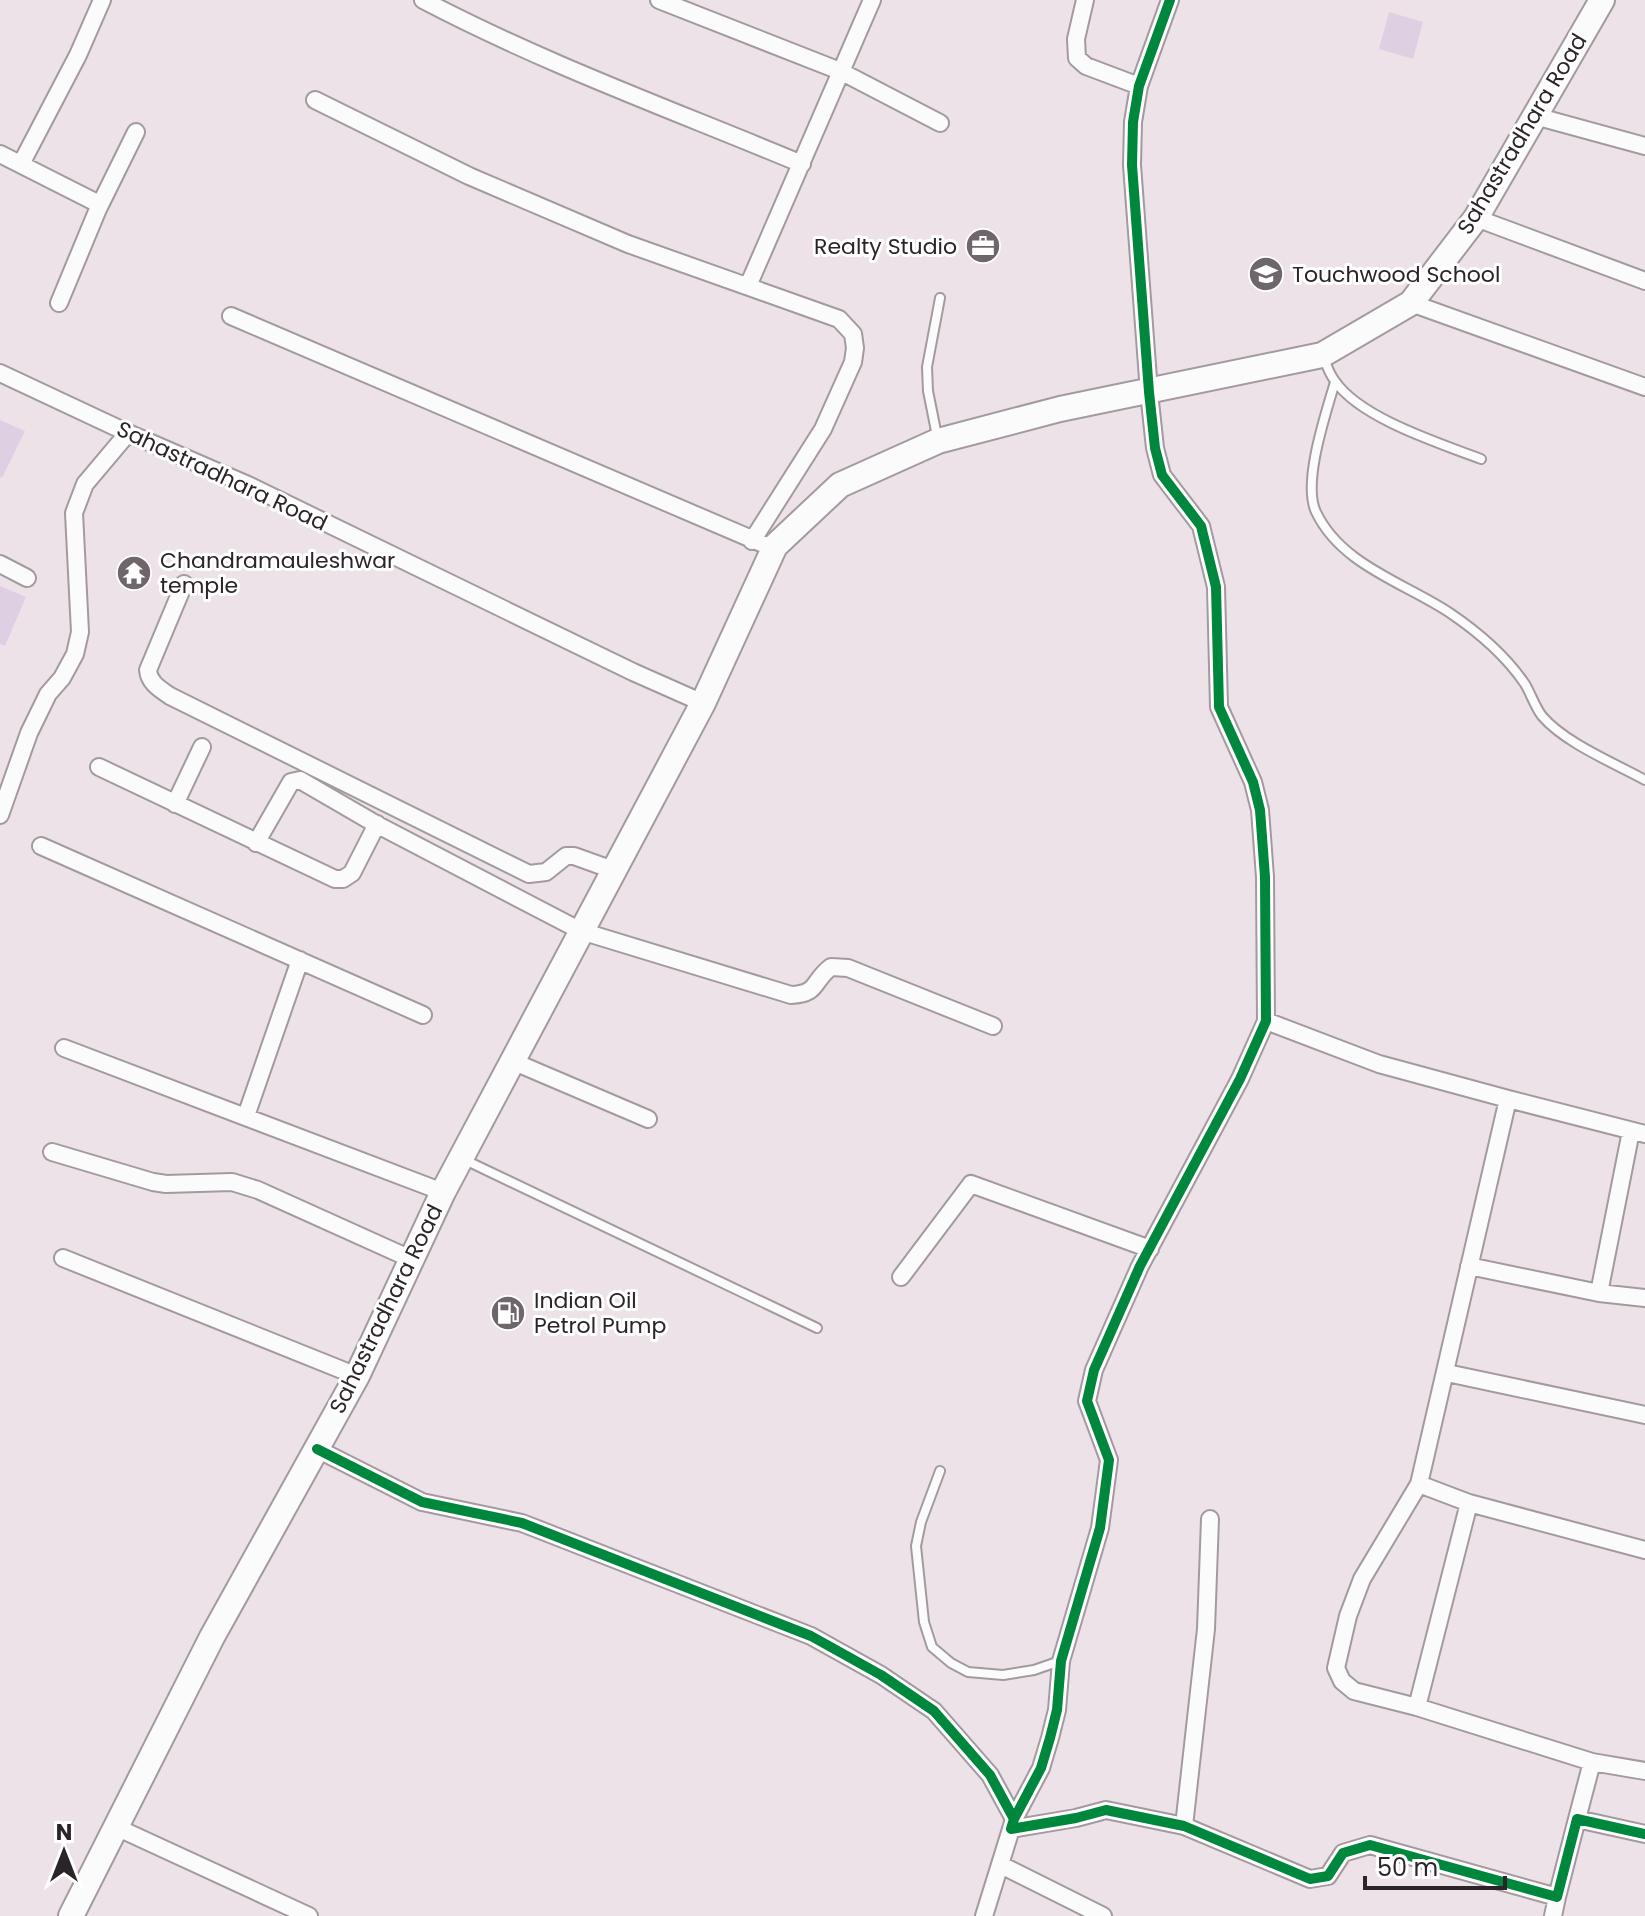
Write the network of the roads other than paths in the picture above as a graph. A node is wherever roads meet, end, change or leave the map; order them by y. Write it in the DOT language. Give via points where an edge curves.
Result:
graph roads {
  1 [pos="102,0"];
  2 [pos="423,0"];
  3 [pos="659,0"];
  4 [pos="872,0"];
  5 [pos="1085,0"];
  6 [pos="1170,0"];
  7 [pos="1602,0"];
  8 [pos="840,71"];
  9 [pos="1139,86"];
  10 [pos="315,100"];
  11 [pos="1535,116"];
  12 [pos="940,123"];
  13 [pos="136,132"];
  14 [pos="1645,146"];
  15 [pos="0,154"];
  16 [pos="21,164"];
  17 [pos="802,164"];
  18 [pos="98,209"];
  19 [pos="1476,218"];
  20 [pos="1645,281"];
  21 [pos="748,286"];
  22 [pos="940,298"];
  23 [pos="59,303"];
  24 [pos="1411,303"];
  25 [pos="231,316"];
  26 [pos="1322,355"];
  27 [pos="0,373"];
  28 [pos="1335,382"];
  29 [pos="1645,387"];
  30 [pos="1149,392"];
  31 [pos="128,433"];
  32 [pos="938,441"];
  33 [pos="1481,459"];
  34 [pos="763,544"];
  35 [pos="0,564"];
  36 [pos="27,578"];
  37 [pos="184,584"];
  38 [pos="703,703"];
  39 [pos="202,747"];
  40 [pos="99,767"];
  41 [pos="1645,780"];
  42 [pos="175,804"];
  43 [pos="0,815"];
  44 [pos="377,824"];
  45 [pos="256,843"];
  46 [pos="41,846"];
  47 [pos="613,870"];
  48 [pos="581,931"];
  49 [pos="300,960"];
  50 [pos="423,1015"];
  51 [pos="1266,1021"];
  52 [pos="993,1026"];
  53 [pos="64,1048"];
  54 [pos="512,1061"];
  55 [pos="1508,1099"];
  56 [pos="246,1116"];
  57 [pos="648,1119"];
  58 [pos="1638,1133"];
  59 [pos="52,1152"];
  60 [pos="460,1158"];
  61 [pos="443,1192"];
  62 [pos="1150,1249"];
  63 [pos="63,1258"];
  64 [pos="411,1259"];
  65 [pos="1469,1266"];
  66 [pos="901,1277"];
  67 [pos="1599,1293"];
  68 [pos="1645,1298"];
  69 [pos="817,1328"];
  70 [pos="1447,1373"];
  71 [pos="357,1376"];
  72 [pos="1645,1415"];
  73 [pos="317,1449"];
  74 [pos="940,1471"];
  75 [pos="1419,1484"];
  76 [pos="1469,1503"];
  77 [pos="1210,1519"];
  78 [pos="1645,1550"];
  79 [pos="1061,1661"];
  80 [pos="1417,1707"];
  81 [pos="1592,1762"];
  82 [pos="1645,1771"];
  83 [pos="1577,1819"];
  84 [pos="1012,1824"];
  85 [pos="1184,1826"];
  86 [pos="116,1827"];
  87 [pos="1645,1834"];
  88 [pos="1001,1865"];
  89 [pos="1557,1897"];
  90 [pos="71,1916"];
  91 [pos="309,1916"];
  92 [pos="984,1916"];
  93 [pos="1103,1916"];
  94 [pos="1553,1916"];
  1 -- 16 [label="street"];
  2 -- 17 [label="street"];
  3 -- 8 [label="street"];
  4 -- 8 [label="street"];
  5 -- 9 [label="street" via="1077,58"];
  6 -- 9 [label="street"];
  7 -- 11 [label="main road, Sahastradhara Road"];
  8 -- 12 [label="street"];
  8 -- 17 [label="street"];
  9 -- 30 [label="street" via="1132,165"];
  10 -- 21 [label="street" via="469,176 599,232"];
  11 -- 14 [label="street"];
  11 -- 19 [label="main road, Sahastradhara Road"];
  13 -- 18 [label="street"];
  15 -- 16 [label="street"];
  16 -- 18 [label="street" via="94,200"];
  17 -- 21 [label="street"];
  18 -- 23 [label="street"];
  19 -- 20 [label="street"];
  19 -- 24 [label="main road, Sahastradhara Road"];
  21 -- 34 [label="street" via="839,319 850,328 855,348 823,429"];
  22 -- 32 [label="lane" via="927,367"];
  24 -- 26 [label="main road, Sahastradhara Road"];
  24 -- 29 [label="street"];
  25 -- 34 [label="street"];
  26 -- 28 [label="lane"];
  26 -- 30 [label="main road, Sahastradhara Road"];
  27 -- 31 [label="street, Sahastradhara Road"];
  28 -- 33 [label="lane" via="1355,402 1414,434"];
  28 -- 41 [label="lane" via="1312,489 1315,511 1333,536 1362,562 1451,614 1498,651 1541,715 1559,731"];
  30 -- 32 [label="main road, Sahastradhara Road"];
  30 -- 51 [label="street" via="1162,475 1201,526 1216,587 1219,707 1260,810"];
  31 -- 38 [label="street, Sahastradhara Road"];
  31 -- 43 [label="street" via="85,484 74,513 80,632 75,654 29,733"];
  32 -- 34 [label="main road, Sahastradhara Road" via="840,485"];
  34 -- 38 [label="main road, Sahastradhara Road"];
  35 -- 36 [label="street"];
  37 -- 47 [label="street" via="148,670 156,686 170,696 529,874 546,872 566,856"];
  38 -- 47 [label="main road, Sahastradhara Road"];
  39 -- 42 [label="street"];
  40 -- 42 [label="street"];
  42 -- 45 [label="street"];
  44 -- 45 [label="street" via="352,873 343,879"];
  44 -- 45 [label="street" via="303,781 294,781"];
  44 -- 48 [label="street"];
  46 -- 49 [label="street"];
  47 -- 48 [label="main road, Sahastradhara Road"];
  48 -- 52 [label="street" via="791,995 813,990 831,967 848,968"];
  48 -- 54 [label="main road, Sahastradhara Road"];
  49 -- 50 [label="street"];
  49 -- 56 [label="street"];
  51 -- 55 [label="street" via="1379,1064"];
  51 -- 62 [label="street"];
  53 -- 56 [label="street"];
  54 -- 57 [label="street"];
  54 -- 60 [label="main road, Sahastradhara Road"];
  55 -- 58 [label="street"];
  55 -- 65 [label="street"];
  56 -- 61 [label="street"];
  58 -- 67 [label="street"];
  59 -- 64 [label="street" via="153,1182 232,1182"];
  60 -- 61 [label="main road, Sahastradhara Road"];
  60 -- 69 [label="lane"];
  61 -- 64 [label="main road, Sahastradhara Road"];
  62 -- 66 [label="street" via="971,1184"];
  62 -- 79 [label="street" via="1094,1370 1087,1401 1109,1460 1108,1473 1100,1528"];
  63 -- 71 [label="street"];
  64 -- 71 [label="main road, Sahastradhara Road"];
  65 -- 67 [label="street"];
  65 -- 70 [label="street"];
  67 -- 68 [label="street"];
  70 -- 72 [label="street"];
  70 -- 75 [label="street"];
  71 -- 73 [label="main road, Sahastradhara Road"];
  73 -- 84 [label="street" via="422,1502 522,1523 811,1636 934,1711 990,1775"];
  73 -- 86 [label="main road, Sahastradhara Road" via="212,1637"];
  74 -- 79 [label="lane" via="916,1546 932,1647 968,1672 1003,1675"];
  75 -- 76 [label="street"];
  75 -- 80 [label="street" via="1362,1579 1336,1668 1354,1691"];
  76 -- 78 [label="street"];
  76 -- 80 [label="street"];
  77 -- 85 [label="street" via="1206,1629"];
  79 -- 84 [label="street" via="1057,1710 1041,1768"];
  80 -- 81 [label="street"];
  81 -- 82 [label="street"];
  81 -- 83 [label="street"];
  83 -- 87 [label="street"];
  83 -- 89 [label="street"];
  84 -- 85 [label="street" via="1106,1810"];
  84 -- 88 [label="street"];
  85 -- 89 [label="street" via="1310,1879 1328,1876 1343,1853 1370,1845"];
  86 -- 90 [label="main road, Sahastradhara Road"];
  86 -- 91 [label="street"];
  88 -- 92 [label="street"];
  88 -- 93 [label="street"];
  89 -- 94 [label="street"];
}
